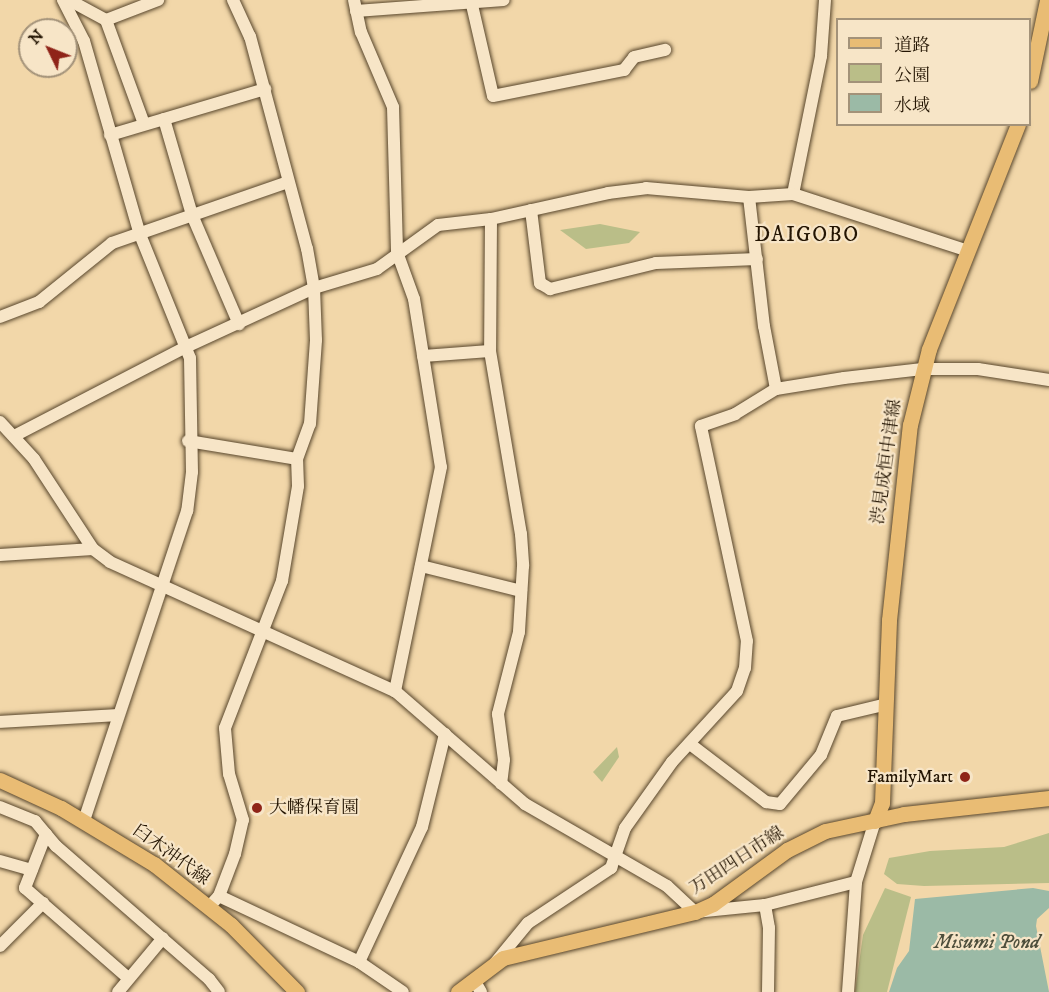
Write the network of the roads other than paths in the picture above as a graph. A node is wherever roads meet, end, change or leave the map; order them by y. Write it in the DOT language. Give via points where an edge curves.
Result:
graph roads {
  1 [pos="63,0"];
  2 [pos="69,0"];
  3 [pos="158,0"];
  4 [pos="233,0"];
  5 [pos="504,0"];
  6 [pos="825,0"];
  7 [pos="1047,0"];
  8 [pos="355,5"];
  9 [pos="472,5"];
  10 [pos="106,20"];
  11 [pos="665,50"];
  12 [pos="1031,72"];
  13 [pos="264,89"];
  14 [pos="164,118"];
  15 [pos="144,124"];
  16 [pos="1017,126"];
  17 [pos="110,135"];
  18 [pos="288,182"];
  19 [pos="793,194"];
  20 [pos="749,197"];
  21 [pos="531,210"];
  22 [pos="192,215"];
  23 [pos="491,219"];
  24 [pos="139,232"];
  25 [pos="968,251"];
  26 [pos="397,252"];
  27 [pos="758,259"];
  28 [pos="314,288"];
  29 [pos="0,317"];
  30 [pos="239,324"];
  31 [pos="188,345"];
  32 [pos="490,351"];
  33 [pos="423,356"];
  34 [pos="922,369"];
  35 [pos="1049,380"];
  36 [pos="776,389"];
  37 [pos="0,422"];
  38 [pos="16,435"];
  39 [pos="188,441"];
  40 [pos="297,459"];
  41 [pos="93,549"];
  42 [pos="0,555"];
  43 [pos="421,566"];
  44 [pos="163,587"];
  45 [pos="521,591"];
  46 [pos="260,632"];
  47 [pos="395,691"];
  48 [pos="887,704"];
  49 [pos="117,715"];
  50 [pos="0,722"];
  51 [pos="445,734"];
  52 [pos="690,744"];
  53 [pos="0,780"];
  54 [pos="501,784"];
  55 [pos="1049,798"];
  56 [pos="0,807"];
  57 [pos="84,821"];
  58 [pos="875,821"];
  59 [pos="46,834"];
  60 [pos="618,855"];
  61 [pos="0,861"];
  62 [pos="32,870"];
  63 [pos="856,882"];
  64 [pos="214,902"];
  65 [pos="43,903"];
  66 [pos="765,905"];
  67 [pos="695,912"];
  68 [pos="163,938"];
  69 [pos="0,946"];
  70 [pos="359,962"];
  71 [pos="494,963"];
  72 [pos="127,976"];
  73 [pos="478,986"];
  74 [pos="118,992"];
  75 [pos="219,992"];
  76 [pos="297,992"];
  77 [pos="403,992"];
  78 [pos="458,992"];
  79 [pos="768,992"];
  80 [pos="848,992"];
  1 -- 17 [label="street" via="84,41"];
  2 -- 10 [label="street"];
  3 -- 10 [label="street"];
  4 -- 13 [label="street" via="250,37"];
  5 -- 9 [label="street"];
  6 -- 19 [label="street" via="821,56"];
  7 -- 12 [label="main road"];
  8 -- 9 [label="street"];
  8 -- 26 [label="street" via="393,107"];
  9 -- 11 [label="street" via="493,96 624,70 634,57"];
  10 -- 15 [label="street"];
  13 -- 14 [label="street"];
  13 -- 18 [label="street"];
  14 -- 15 [label="street"];
  14 -- 22 [label="street"];
  15 -- 17 [label="street"];
  16 -- 25 [label="main road, 渋見成恒中津線"];
  17 -- 24 [label="street"];
  18 -- 22 [label="street"];
  18 -- 28 [label="street"];
  19 -- 20 [label="street"];
  19 -- 25 [label="street"];
  20 -- 21 [label="street" via="646,188"];
  20 -- 27 [label="street"];
  21 -- 23 [label="street"];
  21 -- 27 [label="street" via="540,283 550,289 656,263"];
  22 -- 24 [label="street"];
  22 -- 30 [label="street"];
  23 -- 26 [label="street" via="438,225"];
  23 -- 32 [label="street"];
  24 -- 29 [label="street" via="112,243 39,302"];
  24 -- 31 [label="street"];
  25 -- 34 [label="main road, 渋見成恒中津線"];
  26 -- 28 [label="street" via="377,269"];
  26 -- 33 [label="street" via="414,299"];
  27 -- 36 [label="street"];
  28 -- 30 [label="street"];
  28 -- 40 [label="street" via="310,424"];
  30 -- 31 [label="street"];
  31 -- 38 [label="street"];
  31 -- 39 [label="street"];
  32 -- 33 [label="street"];
  32 -- 45 [label="street" via="521,534"];
  33 -- 43 [label="street" via="441,467"];
  34 -- 35 [label="street" via="978,369"];
  34 -- 36 [label="street"];
  34 -- 48 [label="main road, 渋見成恒中津線" via="904,458"];
  36 -- 52 [label="street" via="735,414 701,426 747,641 745,669 737,691"];
  37 -- 38 [label="street"];
  38 -- 41 [label="street"];
  39 -- 40 [label="street"];
  39 -- 44 [label="street" via="192,472 189,500"];
  40 -- 46 [label="street" via="298,486 282,581"];
  41 -- 42 [label="street"];
  41 -- 44 [label="street" via="129,573"];
  43 -- 45 [label="street"];
  43 -- 47 [label="street"];
  44 -- 46 [label="street"];
  44 -- 49 [label="street"];
  45 -- 54 [label="street" via="519,632 498,714 504,760"];
  46 -- 47 [label="street"];
  46 -- 64 [label="street" via="225,728 229,774 243,820"];
  47 -- 51 [label="street"];
  48 -- 52 [label="street" via="837,716 821,755 780,804 766,802"];
  48 -- 58 [label="main road, 渋見成恒中津線" via="882,803"];
  49 -- 50 [label="street"];
  49 -- 57 [label="street"];
  51 -- 54 [label="street"];
  51 -- 70 [label="street" via="422,827"];
  52 -- 60 [label="street" via="625,828"];
  53 -- 57 [label="main road, 臼木沖代線"];
  54 -- 60 [label="street" via="525,804"];
  55 -- 58 [label="main road, 万田四日市線"];
  56 -- 59 [label="street" via="35,821"];
  57 -- 64 [label="main road, 臼木沖代線"];
  58 -- 63 [label="street"];
  58 -- 67 [label="main road, 万田四日市線" via="840,827 810,838"];
  59 -- 62 [label="street"];
  59 -- 68 [label="street"];
  60 -- 67 [label="street" via="667,886"];
  60 -- 71 [label="street" via="611,868 528,923"];
  61 -- 62 [label="street"];
  62 -- 65 [label="street" via="25,888"];
  63 -- 66 [label="street"];
  63 -- 80 [label="street"];
  64 -- 70 [label="street"];
  64 -- 76 [label="main road, 臼木沖代線"];
  65 -- 69 [label="street"];
  65 -- 72 [label="street"];
  66 -- 67 [label="street"];
  66 -- 79 [label="street" via="769,928"];
  67 -- 71 [label="main road, 万田四日市線" via="637,929 536,948"];
  68 -- 72 [label="street"];
  68 -- 75 [label="street"];
  70 -- 77 [label="street"];
  71 -- 73 [label="main road, 万田四日市線"];
  72 -- 74 [label="street"];
  73 -- 78 [label="main road, 万田四日市線"];
}
